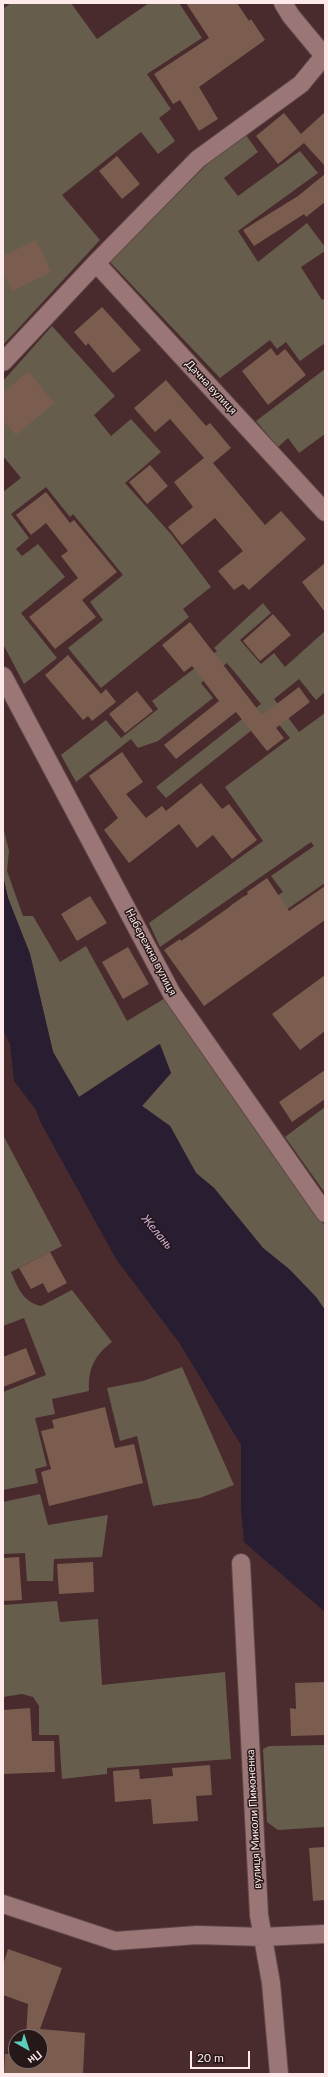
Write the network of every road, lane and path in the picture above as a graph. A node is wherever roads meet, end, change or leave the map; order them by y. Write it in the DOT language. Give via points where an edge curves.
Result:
graph roads {
  1 [pos="283,3"];
  2 [pos="324,56"];
  3 [pos="96,263"];
  4 [pos="3,362"];
  5 [pos="325,512"];
  6 [pos="3,676"];
  7 [pos="325,1214"];
  8 [pos="241,1563"];
  9 [pos="3,1904"];
  10 [pos="325,1934"];
  11 [pos="263,1937"];
  12 [pos="279,2074"];
  1 -- 2 [label="street"];
  2 -- 3 [label="street" via="301,84 198,159"];
  3 -- 4 [label="street"];
  3 -- 5 [label="street, Дачна вулиця"];
  6 -- 7 [label="street, Набережна вулиця" via="172,994"];
  8 -- 11 [label="street, вулиця Миколи Пимоненка" via="259,1915"];
  9 -- 11 [label="street" via="115,1941 197,1935"];
  10 -- 11 [label="street"];
  11 -- 12 [label="street, вулиця Миколи Пимоненка" via="271,1983"];
}
